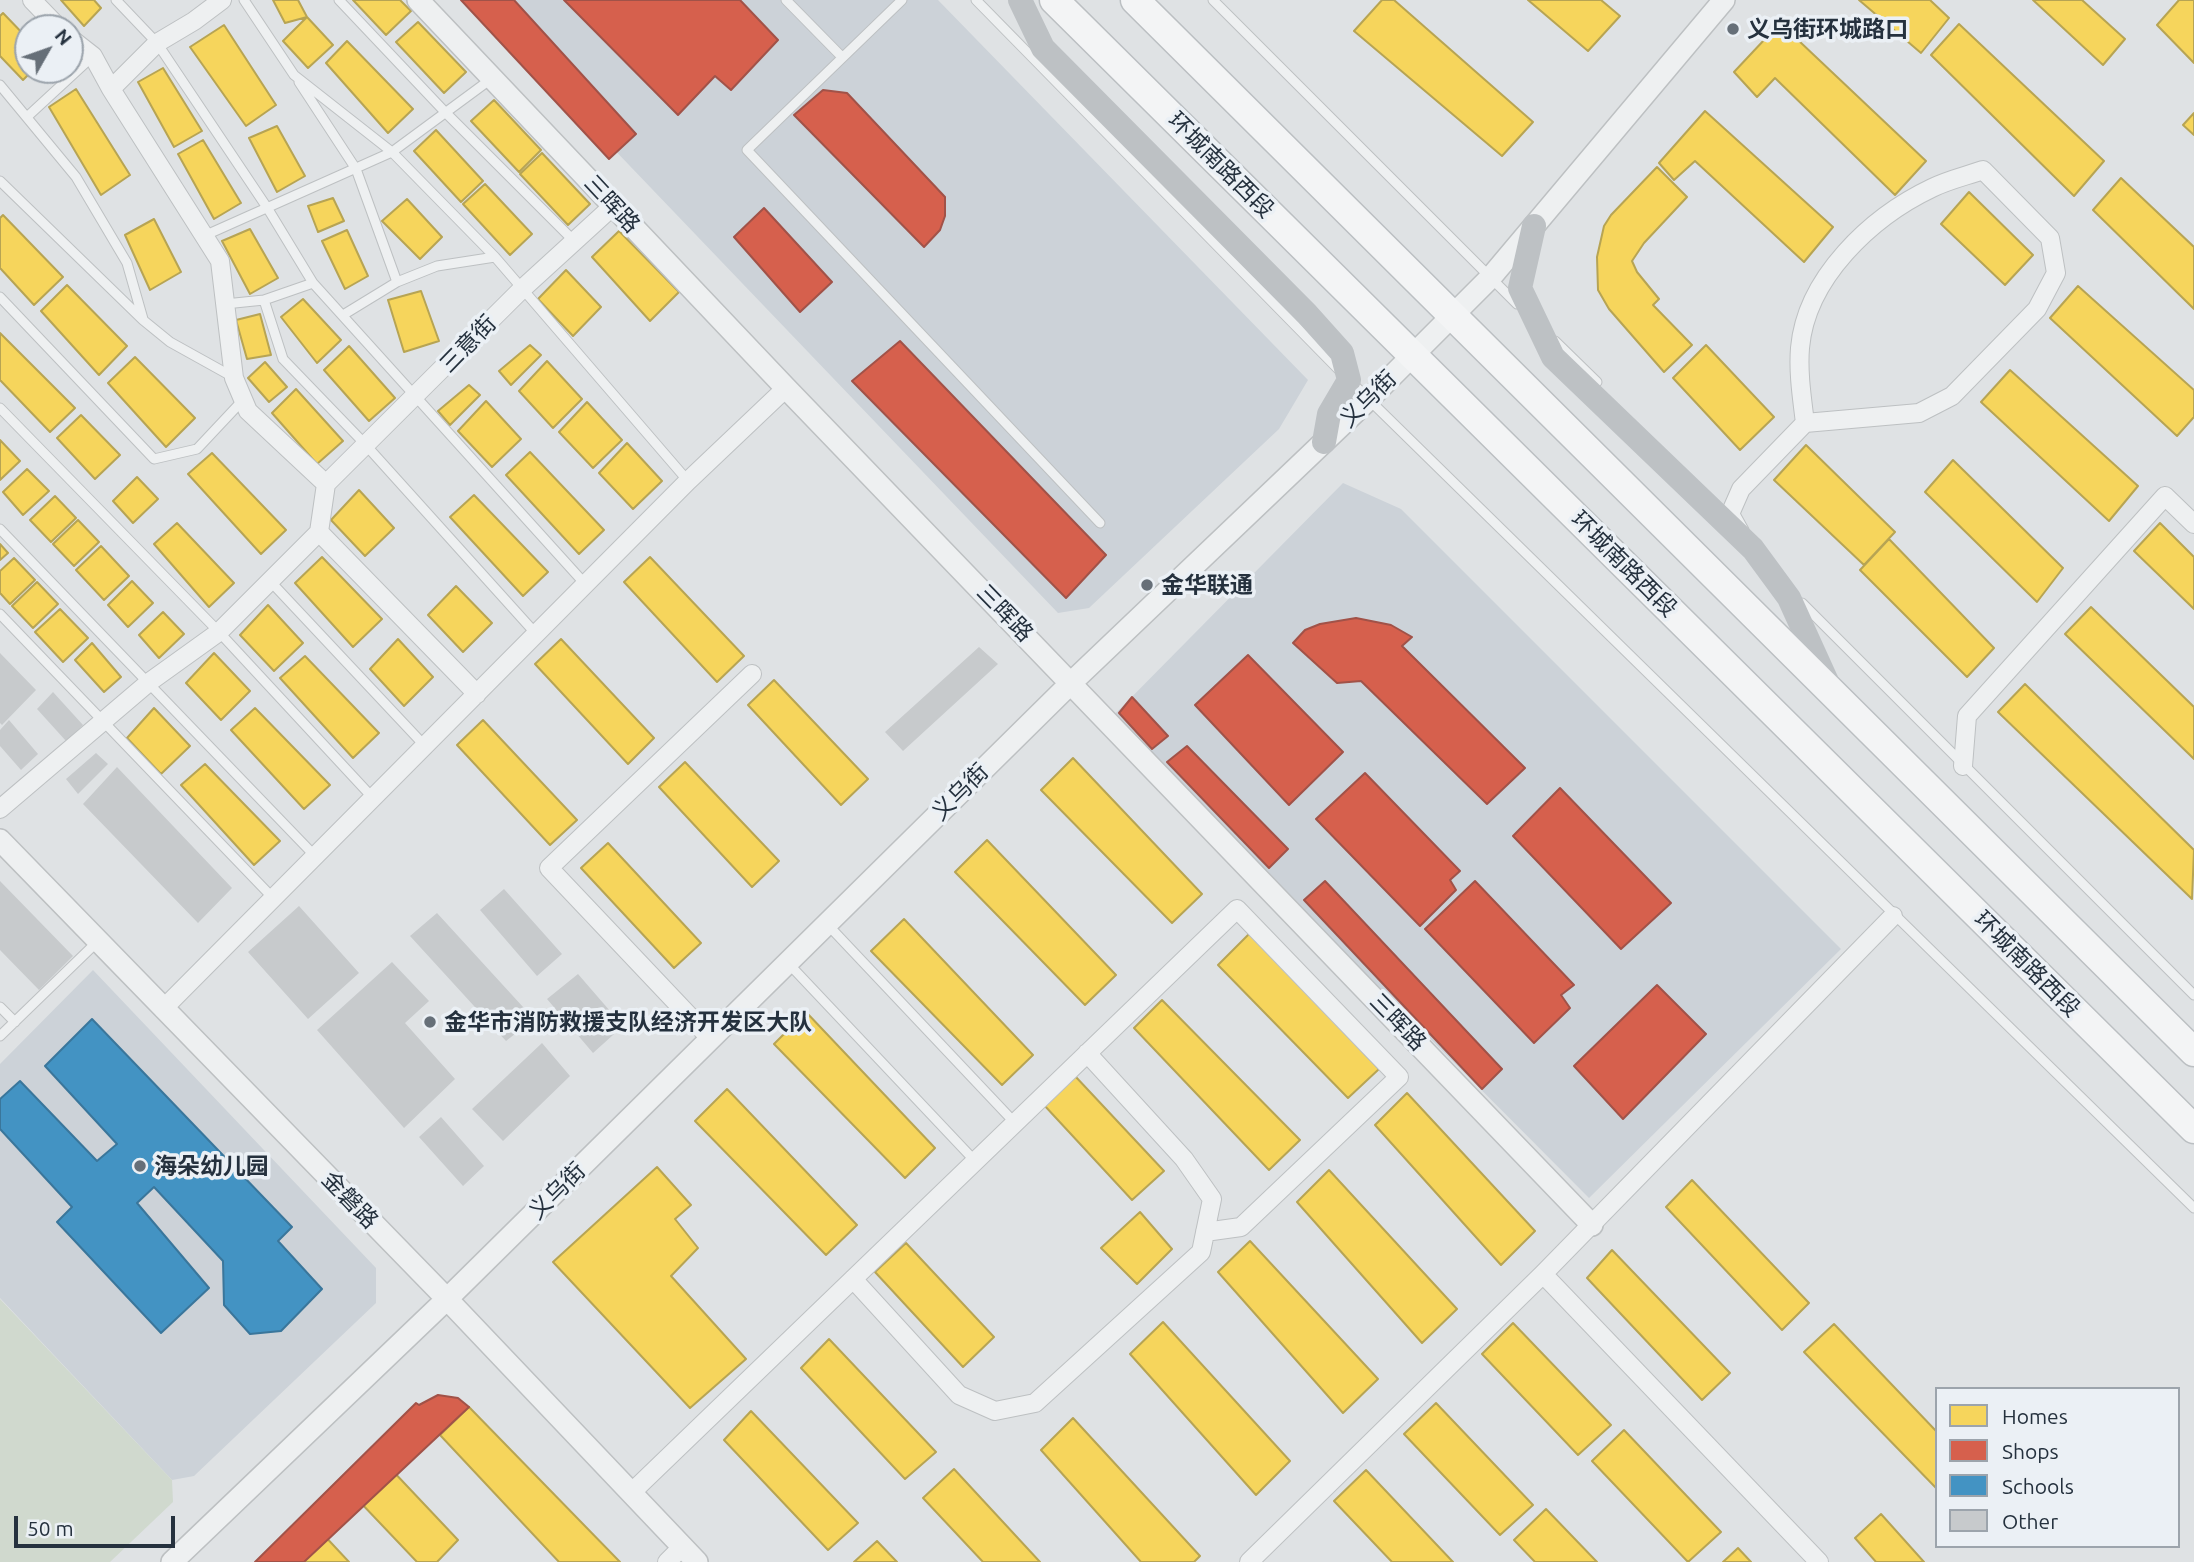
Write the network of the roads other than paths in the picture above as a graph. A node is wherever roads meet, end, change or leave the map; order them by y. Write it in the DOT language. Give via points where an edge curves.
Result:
graph roads {
  1 [pos="32,0"];
  2 [pos="116,0"];
  3 [pos="222,0"];
  4 [pos="244,0"];
  5 [pos="339,0"];
  6 [pos="418,0"];
  7 [pos="786,0"];
  8 [pos="902,0"];
  9 [pos="976,0"];
  10 [pos="1020,0"];
  11 [pos="1054,0"];
  12 [pos="1135,0"];
  13 [pos="1213,0"];
  14 [pos="1724,0"];
  15 [pos="46,14"];
  16 [pos="157,43"];
  17 [pos="84,49"];
  18 [pos="93,56"];
  19 [pos="842,57"];
  20 [pos="294,75"];
  21 [pos="492,78"];
  22 [pos="0,85"];
  23 [pos="111,89"];
  24 [pos="445,112"];
  25 [pos="28,116"];
  26 [pos="393,152"];
  27 [pos="356,169"];
  28 [pos="0,181"];
  29 [pos="613,205"];
  30 [pos="268,209"];
  31 [pos="1534,226"];
  32 [pos="205,235"];
  33 [pos="575,243"];
  34 [pos="495,257"];
  35 [pos="1491,277"];
  36 [pos="397,282"];
  37 [pos="313,284"];
  38 [pos="521,290"];
  39 [pos="0,297"];
  40 [pos="264,300"];
  41 [pos="225,304"];
  42 [pos="1453,314"];
  43 [pos="343,315"];
  44 [pos="143,320"];
  45 [pos="1536,323"];
  46 [pos="1412,354"];
  47 [pos="234,377"];
  48 [pos="1349,380"];
  49 [pos="786,388"];
  50 [pos="1604,390"];
  51 [pos="415,398"];
  52 [pos="1369,399"];
  53 [pos="243,400"];
  54 [pos="0,408"];
  55 [pos="1633,418"];
  56 [pos="1805,423"];
  57 [pos="1324,442"];
  58 [pos="364,443"];
  59 [pos="688,481"];
  60 [pos="326,484"];
  61 [pos="1730,514"];
  62 [pos="1101,523"];
  63 [pos="2194,524"];
  64 [pos="0,529"];
  65 [pos="319,531"];
  66 [pos="1745,541"];
  67 [pos="271,582"];
  68 [pos="586,585"];
  69 [pos="0,614"];
  70 [pos="219,632"];
  71 [pos="537,635"];
  72 [pos="752,674"];
  73 [pos="1072,682"];
  74 [pos="148,683"];
  75 [pos="1830,690"];
  76 [pos="477,694"];
  77 [pos="104,721"];
  78 [pos="424,745"];
  79 [pos="1964,766"];
  80 [pos="372,797"];
  81 [pos="0,809"];
  82 [pos="0,840"];
  83 [pos="314,855"];
  84 [pos="272,898"];
  85 [pos="1893,916"];
  86 [pos="827,924"];
  87 [pos="97,942"];
  88 [pos="788,963"];
  89 [pos="2194,995"];
  90 [pos="0,1007"];
  91 [pos="163,1009"];
  92 [pos="15,1022"];
  93 [pos="0,1036"];
  94 [pos="711,1039"];
  95 [pos="2194,1052"];
  96 [pos="1087,1053"];
  97 [pos="2174,1110"];
  98 [pos="1015,1123"];
  99 [pos="2194,1129"];
  100 [pos="2194,1143"];
  101 [pos="975,1161"];
  102 [pos="2194,1208"];
  103 [pos="1592,1224"];
  104 [pos="1205,1232"];
  105 [pos="1544,1274"];
  106 [pos="853,1279"];
  107 [pos="447,1299"];
  108 [pos="631,1493"];
  109 [pos="682,1557"];
  110 [pos="172,1562"];
  111 [pos="1249,1562"];
  112 [pos="1819,1562"];
  1 -- 15 [label="street"];
  2 -- 16 [label="lane"];
  3 -- 16 [label="street"];
  4 -- 20 [label="lane"];
  5 -- 24 [label="lane"];
  6 -- 21 [label="street, 三晖路"];
  7 -- 19 [label="lane"];
  8 -- 19 [label="lane"];
  9 -- 48 [label="lane"];
  10 -- 48 [label="main road" via="1043,48 1307,314 1342,353"];
  11 -- 46 [label="main road, 环城南路西段"];
  12 -- 42 [label="main road"];
  13 -- 35 [label="lane"];
  14 -- 31 [label="street, 义乌街"];
  16 -- 23 [label="street"];
  16 -- 30 [label="lane"];
  17 -- 18 [label="street"];
  18 -- 23 [label="street"];
  18 -- 25 [label="lane"];
  19 -- 62 [label="lane" via="747,150"];
  20 -- 26 [label="lane"];
  20 -- 27 [label="lane"];
  21 -- 24 [label="lane"];
  21 -- 29 [label="street, 三晖路"];
  22 -- 25 [label="lane"];
  23 -- 32 [label="street"];
  24 -- 26 [label="lane"];
  24 -- 33 [label="lane"];
  25 -- 44 [label="lane" via="76,177 127,263"];
  26 -- 27 [label="lane"];
  26 -- 34 [label="lane"];
  27 -- 30 [label="lane"];
  27 -- 36 [label="lane"];
  28 -- 44 [label="lane"];
  29 -- 33 [label="street, 三意街"];
  29 -- 49 [label="street, 三晖路"];
  30 -- 32 [label="lane"];
  30 -- 37 [label="lane"];
  31 -- 35 [label="street, 义乌街"];
  31 -- 45 [label="main road" via="1520,288"];
  32 -- 41 [label="street" via="220,261"];
  33 -- 38 [label="street, 三意街"];
  34 -- 36 [label="lane" via="437,267"];
  34 -- 38 [label="lane"];
  35 -- 42 [label="street, 义乌街"];
  35 -- 45 [label="lane"];
  36 -- 43 [label="lane"];
  37 -- 40 [label="lane"];
  37 -- 43 [label="lane"];
  38 -- 51 [label="street, 三意街"];
  38 -- 59 [label="lane"];
  39 -- 53 [label="lane" via="154,459 197,449"];
  40 -- 41 [label="lane"];
  40 -- 58 [label="lane" via="283,359"];
  41 -- 47 [label="street"];
  42 -- 46 [label="street, 义乌街"];
  42 -- 75 [label="main road"];
  43 -- 51 [label="lane"];
  44 -- 47 [label="lane" via="170,342"];
  45 -- 50 [label="lane"];
  45 -- 66 [label="main road" via="1552,357"];
  46 -- 52 [label="street, 义乌街"];
  46 -- 97 [label="main road, 环城南路西段"];
  47 -- 53 [label="street"];
  48 -- 52 [label="lane"];
  48 -- 57 [label="main road" via="1329,414"];
  49 -- 59 [label="street"];
  49 -- 73 [label="street, 三晖路"];
  51 -- 58 [label="street, 三意街"];
  51 -- 68 [label="lane"];
  52 -- 57 [label="street, 义乌街"];
  52 -- 85 [label="lane"];
  53 -- 60 [label="street" via="248,411"];
  54 -- 70 [label="lane"];
  55 -- 61 [label="lane"];
  56 -- 56 [label="street" via="1919,413 1952,396 2037,309 2056,273 2050,238 1983,170 1931,188 1887,216 1830,271 1811,305 1800,346"];
  56 -- 61 [label="street" via="1741,489"];
  57 -- 73 [label="street, 义乌街"];
  58 -- 60 [label="street, 三意街"];
  58 -- 71 [label="lane"];
  59 -- 68 [label="street"];
  60 -- 65 [label="street"];
  61 -- 66 [label="street"];
  61 -- 79 [label="lane" via="1812,615"];
  63 -- 79 [label="street" via="2165,496 1968,716"];
  64 -- 74 [label="lane"];
  65 -- 67 [label="street"];
  65 -- 76 [label="street"];
  66 -- 75 [label="main road" via="1789,598"];
  67 -- 70 [label="street"];
  67 -- 78 [label="lane"];
  68 -- 71 [label="street"];
  69 -- 77 [label="lane"];
  70 -- 74 [label="street"];
  70 -- 80 [label="lane"];
  71 -- 76 [label="street"];
  72 -- 94 [label="street" via="550,868"];
  73 -- 86 [label="street, 义乌街"];
  73 -- 103 [label="street, 三晖路"];
  74 -- 77 [label="street"];
  74 -- 83 [label="lane"];
  75 -- 95 [label="main road"];
  76 -- 78 [label="street"];
  77 -- 81 [label="street"];
  77 -- 84 [label="lane"];
  78 -- 80 [label="street"];
  79 -- 89 [label="lane"];
  80 -- 83 [label="street"];
  82 -- 87 [label="street, 金磐路"];
  83 -- 84 [label="street"];
  84 -- 91 [label="street"];
  85 -- 102 [label="lane"];
  85 -- 103 [label="street"];
  86 -- 88 [label="street, 义乌街"];
  86 -- 98 [label="lane"];
  87 -- 91 [label="street, 金磐路"];
  87 -- 92 [label="lane"];
  88 -- 94 [label="street, 义乌街"];
  88 -- 101 [label="lane"];
  90 -- 92 [label="lane"];
  91 -- 107 [label="street, 金磐路"];
  92 -- 93 [label="lane"];
  94 -- 107 [label="street, 义乌街"];
  96 -- 98 [label="street"];
  96 -- 104 [label="street" via="1185,1159 1212,1199"];
  96 -- 104 [label="street" via="1237,909 1399,1077 1241,1227"];
  97 -- 99 [label="main road, 环城南路西段"];
  97 -- 100 [label="main road"];
  98 -- 101 [label="street"];
  101 -- 106 [label="street"];
  103 -- 105 [label="street"];
  104 -- 106 [label="street" via="1201,1252 1035,1403 995,1411 959,1395"];
  105 -- 111 [label="street"];
  105 -- 112 [label="street"];
  106 -- 108 [label="street"];
  107 -- 108 [label="street, 金磐路"];
  107 -- 110 [label="street, 义乌街"];
  108 -- 109 [label="street, 金磐路"];
}
